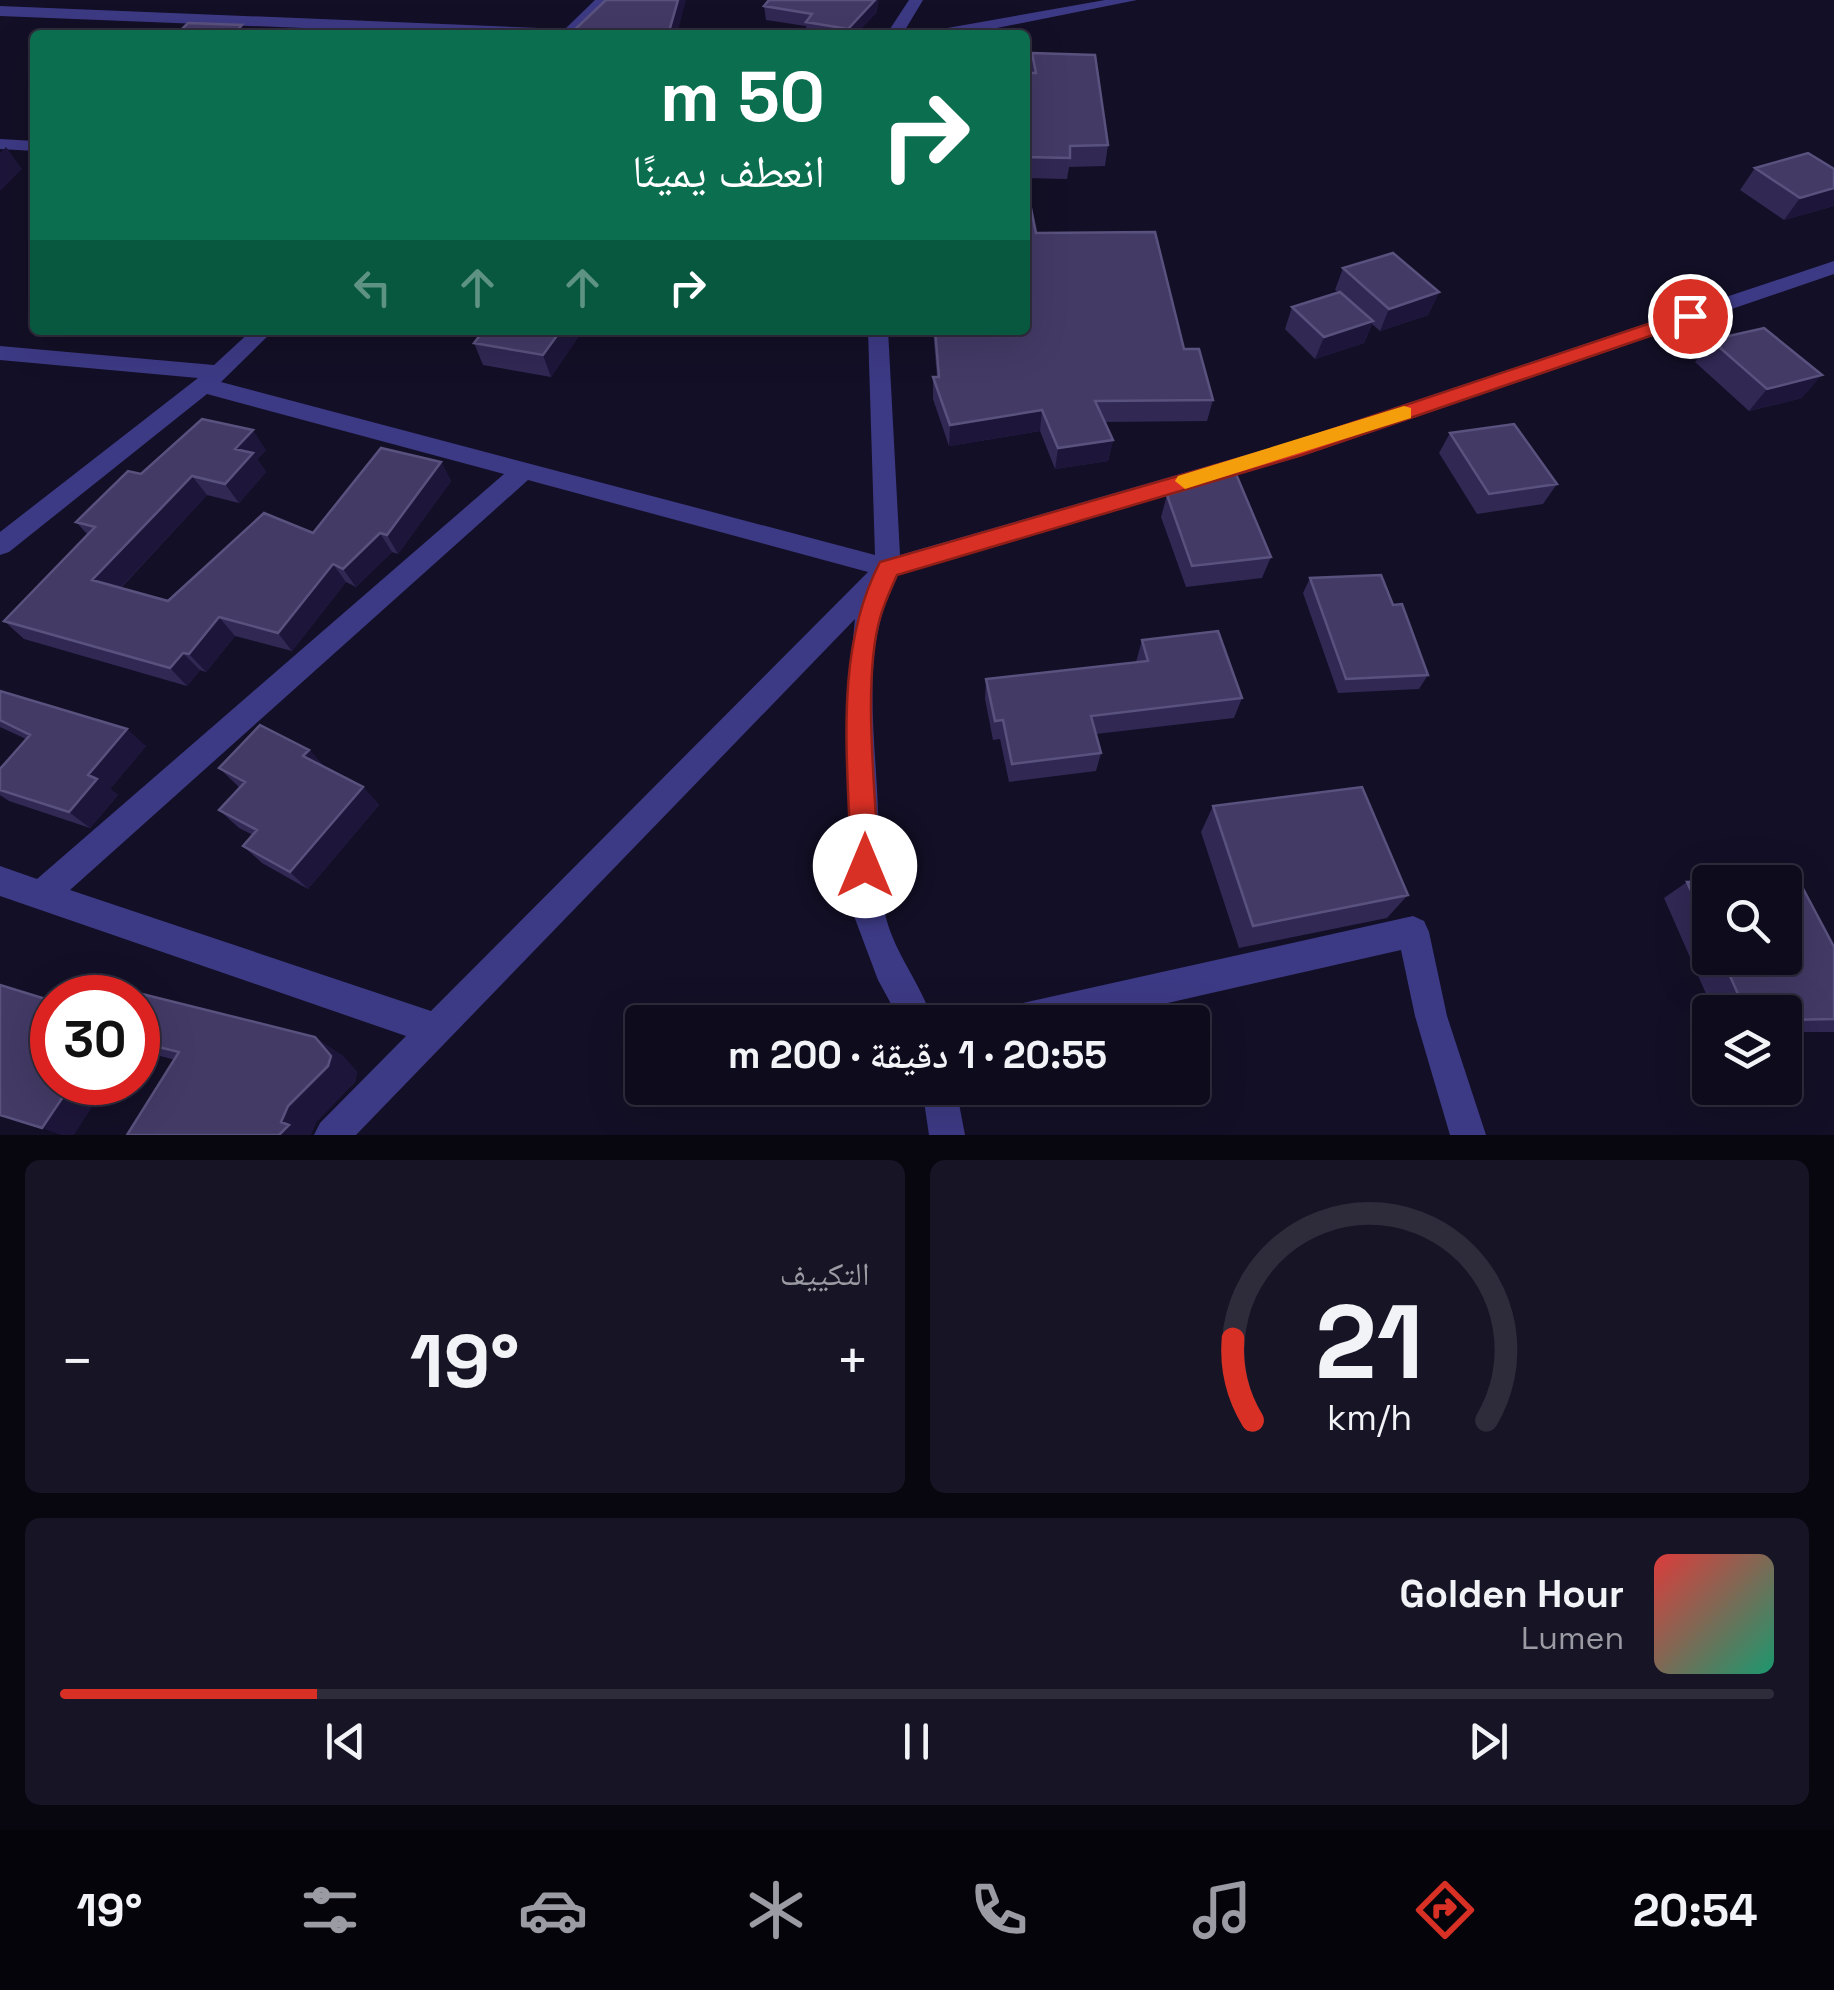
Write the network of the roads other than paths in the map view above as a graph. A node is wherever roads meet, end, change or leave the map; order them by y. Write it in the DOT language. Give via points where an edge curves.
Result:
graph roads {
  1 [pos="604,0"];
  2 [pos="916,0"];
  3 [pos="1130,0"];
  4 [pos="0,11"];
  5 [pos="450,30"];
  6 [pos="573,30"];
  7 [pos="897,30"];
  8 [pos="964,30"];
  9 [pos="0,144"];
  10 [pos="30,146"];
  11 [pos="1834,268"];
  12 [pos="259,335"];
  13 [pos="878,335"];
  14 [pos="0,352"];
  15 [pos="211,379"];
  16 [pos="523,471"];
  17 [pos="0,544"];
  18 [pos="888,568"];
  19 [pos="0,881"];
  20 [pos="41,895"];
  21 [pos="908,1005"];
  22 [pos="1089,1005"];
  23 [pos="434,1028"];
  24 [pos="941,1105"];
  25 [pos="332,1135"];
  26 [pos="947,1135"];
  27 [pos="1468,1135"];
  1 -- 6 [label="street"];
  2 -- 7 [label="street"];
  3 -- 8 [label="street"];
  4 -- 5 [label="street"];
  9 -- 10 [label="street"];
  11 -- 18 [label="street" via="1294,450"];
  12 -- 15 [label="street"];
  13 -- 18 [label="street"];
  14 -- 15 [label="street"];
  15 -- 16 [label="street"];
  15 -- 17 [label="street"];
  16 -- 18 [label="street"];
  16 -- 20 [label="street"];
  18 -- 21 [label="street" via="867,620 863,657 865,866 870,916"];
  18 -- 23 [label="street"];
  19 -- 20 [label="street"];
  20 -- 23 [label="street"];
  22 -- 27 [label="street" via="1413,932 1430,1016"];
  23 -- 25 [label="street"];
  24 -- 26 [label="street"];
}
